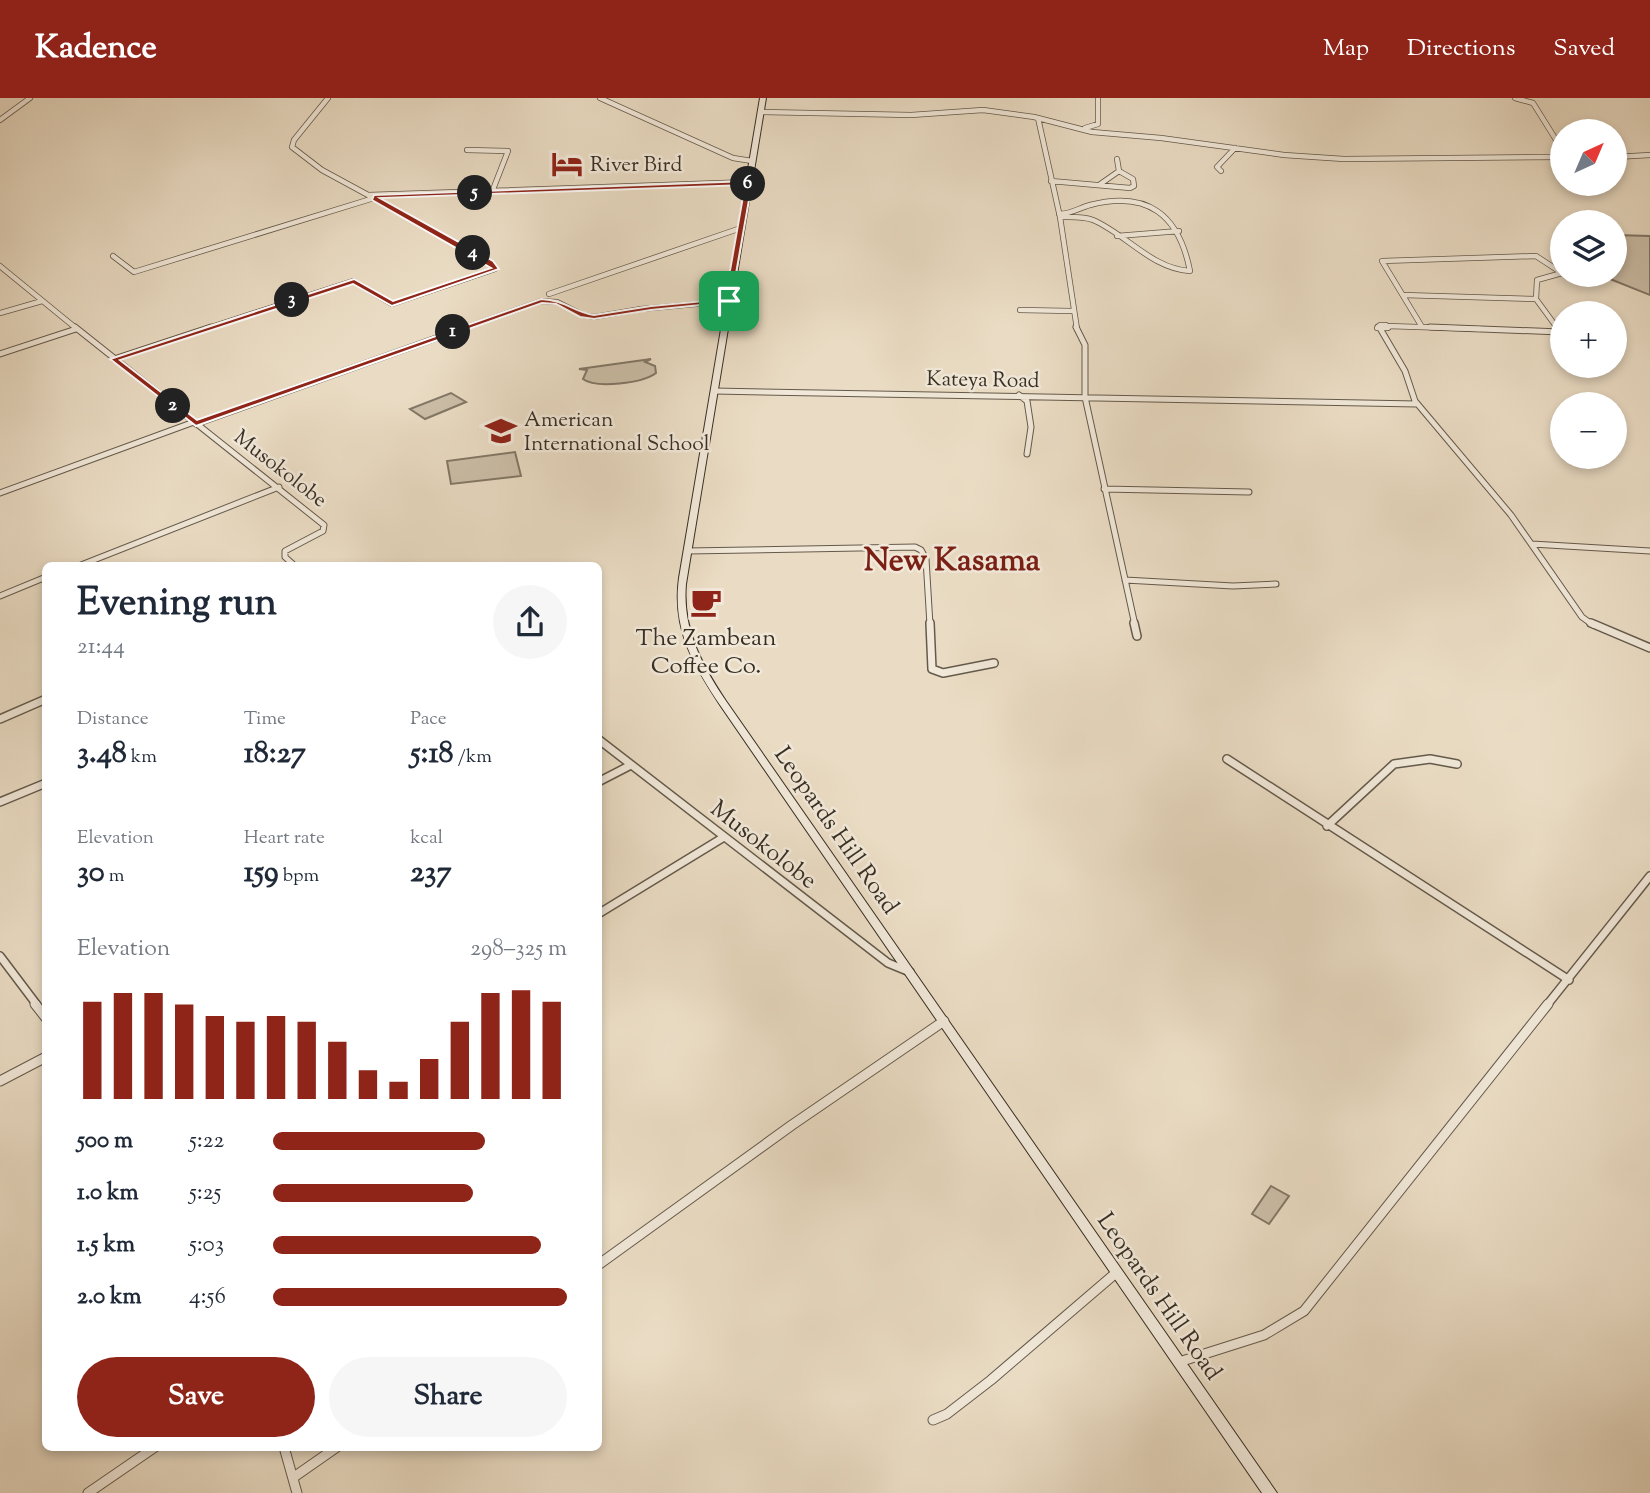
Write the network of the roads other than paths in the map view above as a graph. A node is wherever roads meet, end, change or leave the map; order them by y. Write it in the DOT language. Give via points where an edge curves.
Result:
graph roads {
  1 [pos="30,98"];
  2 [pos="328,98"];
  3 [pos="600,98"];
  4 [pos="763,98"];
  5 [pos="1098,98"];
  6 [pos="1515,98"];
  7 [pos="608,99"];
  8 [pos="760,112"];
  9 [pos="1038,118"];
  10 [pos="0,120"];
  11 [pos="1078,129"];
  12 [pos="1550,130"];
  13 [pos="1235,148"];
  14 [pos="467,150"];
  15 [pos="1650,155"];
  16 [pos="1628,156"];
  17 [pos="1550,157"];
  18 [pos="1117,159"];
  19 [pos="752,161"];
  20 [pos="1119,171"];
  21 [pos="1222,171"];
  22 [pos="1051,181"];
  23 [pos="749,183"];
  24 [pos="1098,185"];
  25 [pos="492,192"];
  26 [pos="375,197"];
  27 [pos="1059,216"];
  28 [pos="741,228"];
  29 [pos="1179,231"];
  30 [pos="1116,236"];
  31 [pos="113,256"];
  32 [pos="0,266"];
  33 [pos="549,294"];
  34 [pos="1404,295"];
  35 [pos="1536,299"];
  36 [pos="42,301"];
  37 [pos="729,301"];
  38 [pos="1020,310"];
  39 [pos="1072,311"];
  40 [pos="0,313"];
  41 [pos="1423,327"];
  42 [pos="76,329"];
  43 [pos="0,354"];
  44 [pos="114,359"];
  45 [pos="714,391"];
  46 [pos="1019,395"];
  47 [pos="1085,397"];
  48 [pos="1416,403"];
  49 [pos="195,423"];
  50 [pos="1027,454"];
  51 [pos="279,488"];
  52 [pos="1104,489"];
  53 [pos="1249,492"];
  54 [pos="0,493"];
  55 [pos="1532,544"];
  56 [pos="687,551"];
  57 [pos="1650,551"];
  58 [pos="89,562"];
  59 [pos="290,562"];
  60 [pos="42,579"];
  61 [pos="1125,580"];
  62 [pos="1276,584"];
  63 [pos="0,596"];
  64 [pos="1137,636"];
  65 [pos="1650,648"];
  66 [pos="994,663"];
  67 [pos="42,701"];
  68 [pos="0,719"];
  69 [pos="602,742"];
  70 [pos="1227,760"];
  71 [pos="1457,764"];
  72 [pos="631,765"];
  73 [pos="602,780"];
  74 [pos="42,785"];
  75 [pos="0,802"];
  76 [pos="1327,826"];
  77 [pos="724,837"];
  78 [pos="1650,876"];
  79 [pos="602,912"];
  80 [pos="0,956"];
  81 [pos="911,973"];
  82 [pos="1569,980"];
  83 [pos="42,1013"];
  84 [pos="944,1021"];
  85 [pos="42,1059"];
  86 [pos="0,1081"];
  87 [pos="602,1262"];
  88 [pos="1117,1272"];
  89 [pos="1179,1362"];
  90 [pos="933,1420"];
  91 [pos="149,1451"];
  92 [pos="285,1451"];
  93 [pos="331,1451"];
  94 [pos="294,1477"];
  95 [pos="88,1493"];
  96 [pos="297,1493"];
  97 [pos="1270,1493"];
  1 -- 10 [label="street"];
  2 -- 26 [label="street" via="292,147"];
  3 -- 7 [label="street"];
  4 -- 8 [label="main road, Leopards Hill Road"];
  5 -- 11 [label="street" via="1098,124"];
  6 -- 12 [label="street" via="1533,103"];
  7 -- 19 [label="street" via="733,158"];
  8 -- 9 [label="street" via="911,115 976,110"];
  8 -- 19 [label="main road, Leopards Hill Road"];
  9 -- 11 [label="street"];
  9 -- 22 [label="street"];
  11 -- 13 [label="street"];
  13 -- 17 [label="street" via="1376,161"];
  13 -- 21 [label="street" via="1217,167"];
  14 -- 25 [label="street" via="508,150"];
  15 -- 16 [label="street"];
  18 -- 20 [label="street"];
  19 -- 23 [label="main road, Leopards Hill Road"];
  20 -- 24 [label="street"];
  20 -- 24 [label="street" via="1133,179 1134,186"];
  22 -- 24 [label="street"];
  22 -- 27 [label="street"];
  23 -- 25 [label="street"];
  23 -- 28 [label="main road, Leopards Hill Road"];
  25 -- 26 [label="street"];
  26 -- 31 [label="street" via="134,272"];
  26 -- 44 [label="street" via="495,269 392,304 354,281"];
  27 -- 29 [label="street" via="1094,205 1136,202 1163,211"];
  27 -- 30 [label="street" via="1090,219"];
  27 -- 39 [label="street"];
  28 -- 33 [label="street"];
  28 -- 37 [label="main road, Leopards Hill Road"];
  29 -- 30 [label="street"];
  29 -- 30 [label="street" via="1188,272"];
  32 -- 36 [label="street, Musokolobe"];
  34 -- 35 [label="street"];
  34 -- 35 [label="street" via="1382,261 1536,256 1562,275 1536,280"];
  34 -- 41 [label="street"];
  35 -- 41 [label="street" via="1560,332"];
  36 -- 40 [label="street"];
  36 -- 42 [label="street, Musokolobe"];
  37 -- 45 [label="main road, Leopards Hill Road"];
  37 -- 49 [label="street" via="594,317 557,302 541,301"];
  38 -- 39 [label="street"];
  39 -- 47 [label="street" via="1085,345"];
  41 -- 48 [label="street" via="1385,328 1409,371"];
  42 -- 43 [label="street"];
  42 -- 44 [label="street, Musokolobe"];
  44 -- 49 [label="street, Musokolobe"];
  45 -- 46 [label="street, Kateya Road"];
  45 -- 56 [label="main road, Leopards Hill Road"];
  46 -- 47 [label="street, Kateya Road"];
  46 -- 50 [label="street" via="1027,401 1029,415"];
  47 -- 48 [label="street, Kateya Road"];
  47 -- 52 [label="street"];
  48 -- 55 [label="street"];
  49 -- 51 [label="street, Musokolobe"];
  49 -- 54 [label="street"];
  51 -- 58 [label="street"];
  51 -- 59 [label="street, Musokolobe" via="325,528 285,551"];
  52 -- 53 [label="street"];
  52 -- 61 [label="street"];
  55 -- 57 [label="street"];
  55 -- 65 [label="street" via="1587,622"];
  56 -- 66 [label="street" via="915,547 926,559 932,669 943,673"];
  56 -- 81 [label="main road, Leopards Hill Road" via="682,616 698,666"];
  60 -- 63 [label="street"];
  61 -- 62 [label="street" via="1212,586"];
  61 -- 64 [label="street"];
  67 -- 68 [label="street"];
  69 -- 72 [label="street, Musokolobe"];
  70 -- 76 [label="street"];
  71 -- 76 [label="street" via="1430,759 1394,764"];
  72 -- 73 [label="street"];
  72 -- 77 [label="street, Musokolobe"];
  74 -- 75 [label="street"];
  76 -- 82 [label="street"];
  77 -- 79 [label="street"];
  77 -- 81 [label="street, Musokolobe" via="888,962"];
  78 -- 82 [label="street"];
  80 -- 83 [label="street"];
  81 -- 84 [label="main road, Leopards Hill Road"];
  82 -- 89 [label="street" via="1304,1311 1264,1335"];
  84 -- 87 [label="street"];
  84 -- 88 [label="main road, Leopards Hill Road"];
  85 -- 86 [label="street"];
  88 -- 89 [label="main road, Leopards Hill Road"];
  88 -- 90 [label="street" via="960,1406"];
  89 -- 97 [label="main road, Leopards Hill Road"];
  91 -- 95 [label="street"];
  92 -- 94 [label="street"];
  93 -- 94 [label="street"];
  94 -- 96 [label="street"];
}
